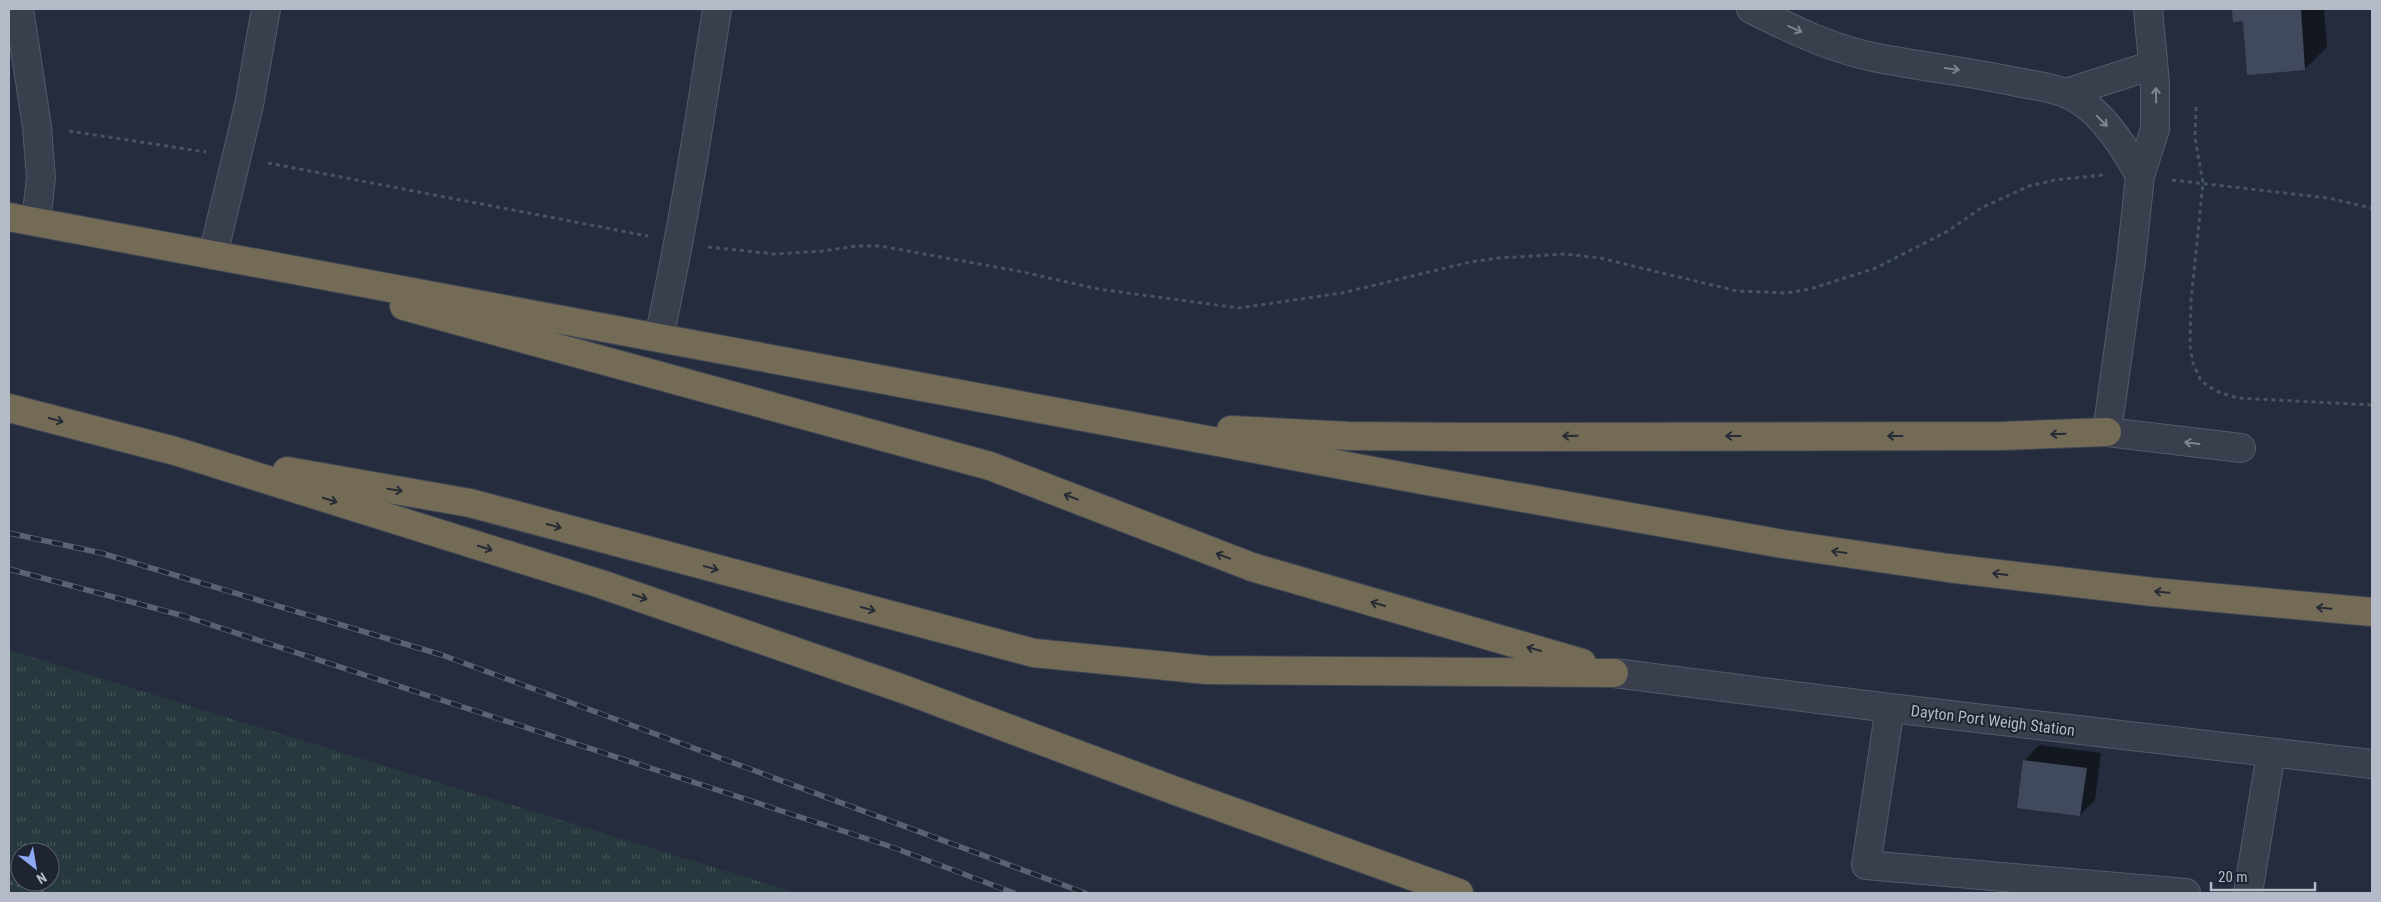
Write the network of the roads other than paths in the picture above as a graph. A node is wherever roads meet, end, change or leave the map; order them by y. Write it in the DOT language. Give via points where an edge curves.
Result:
graph roads {
  1 [pos="19,9"];
  2 [pos="266,9"];
  3 [pos="716,9"];
  4 [pos="1751,9"];
  5 [pos="2148,9"];
  6 [pos="2154,65"];
  7 [pos="2066,93"];
  8 [pos="2140,176"];
  9 [pos="9,217"];
  10 [pos="36,221"];
  11 [pos="213,254"];
  12 [pos="659,337"];
  13 [pos="9,408"];
  14 [pos="1124,424"];
  15 [pos="2107,432"];
  16 [pos="2241,448"];
  17 [pos="175,451"];
  18 [pos="2372,612"];
  19 [pos="1614,673"];
  20 [pos="1890,708"];
  21 [pos="2271,753"];
  22 [pos="2372,764"];
  23 [pos="1459,893"];
  24 [pos="2186,893"];
  25 [pos="2248,893"];
  1 -- 10 [label="lane" via="37,127 41,178"];
  2 -- 11 [label="lane" via="237,158"];
  3 -- 12 [label="lane" via="680,242"];
  4 -- 7 [label="lane, one-way" via="1819,40 1877,58 1965,71"];
  5 -- 6 [label="lane"];
  6 -- 7 [label="lane"];
  8 -- 6 [label="lane, one-way" via="2155,129"];
  7 -- 8 [label="lane, one-way" via="2106,125 2125,148"];
  8 -- 15 [label="lane"];
  9 -- 10 [label="highway"];
  10 -- 11 [label="highway"];
  11 -- 12 [label="highway"];
  19 -- 11 [label="highway, one-way" via="1252,567 990,466"];
  12 -- 14 [label="highway"];
  13 -- 17 [label="highway, one-way"];
  15 -- 14 [label="highway, one-way" via="2001,436 1466,438 1348,436"];
  18 -- 14 [label="highway, one-way" via="2153,592 1948,568 1783,544"];
  16 -- 15 [label="lane, one-way"];
  17 -- 19 [label="highway, one-way" via="470,503 1034,653 1206,670"];
  17 -- 23 [label="highway, one-way" via="601,584 906,690"];
  19 -- 20 [label="lane, Dayton Port Weigh Station"];
  20 -- 21 [label="lane, Dayton Port Weigh Station"];
  20 -- 24 [label="lane" via="1866,865"];
  21 -- 22 [label="lane, Dayton Port Weigh Station"];
  21 -- 25 [label="lane"];
}
